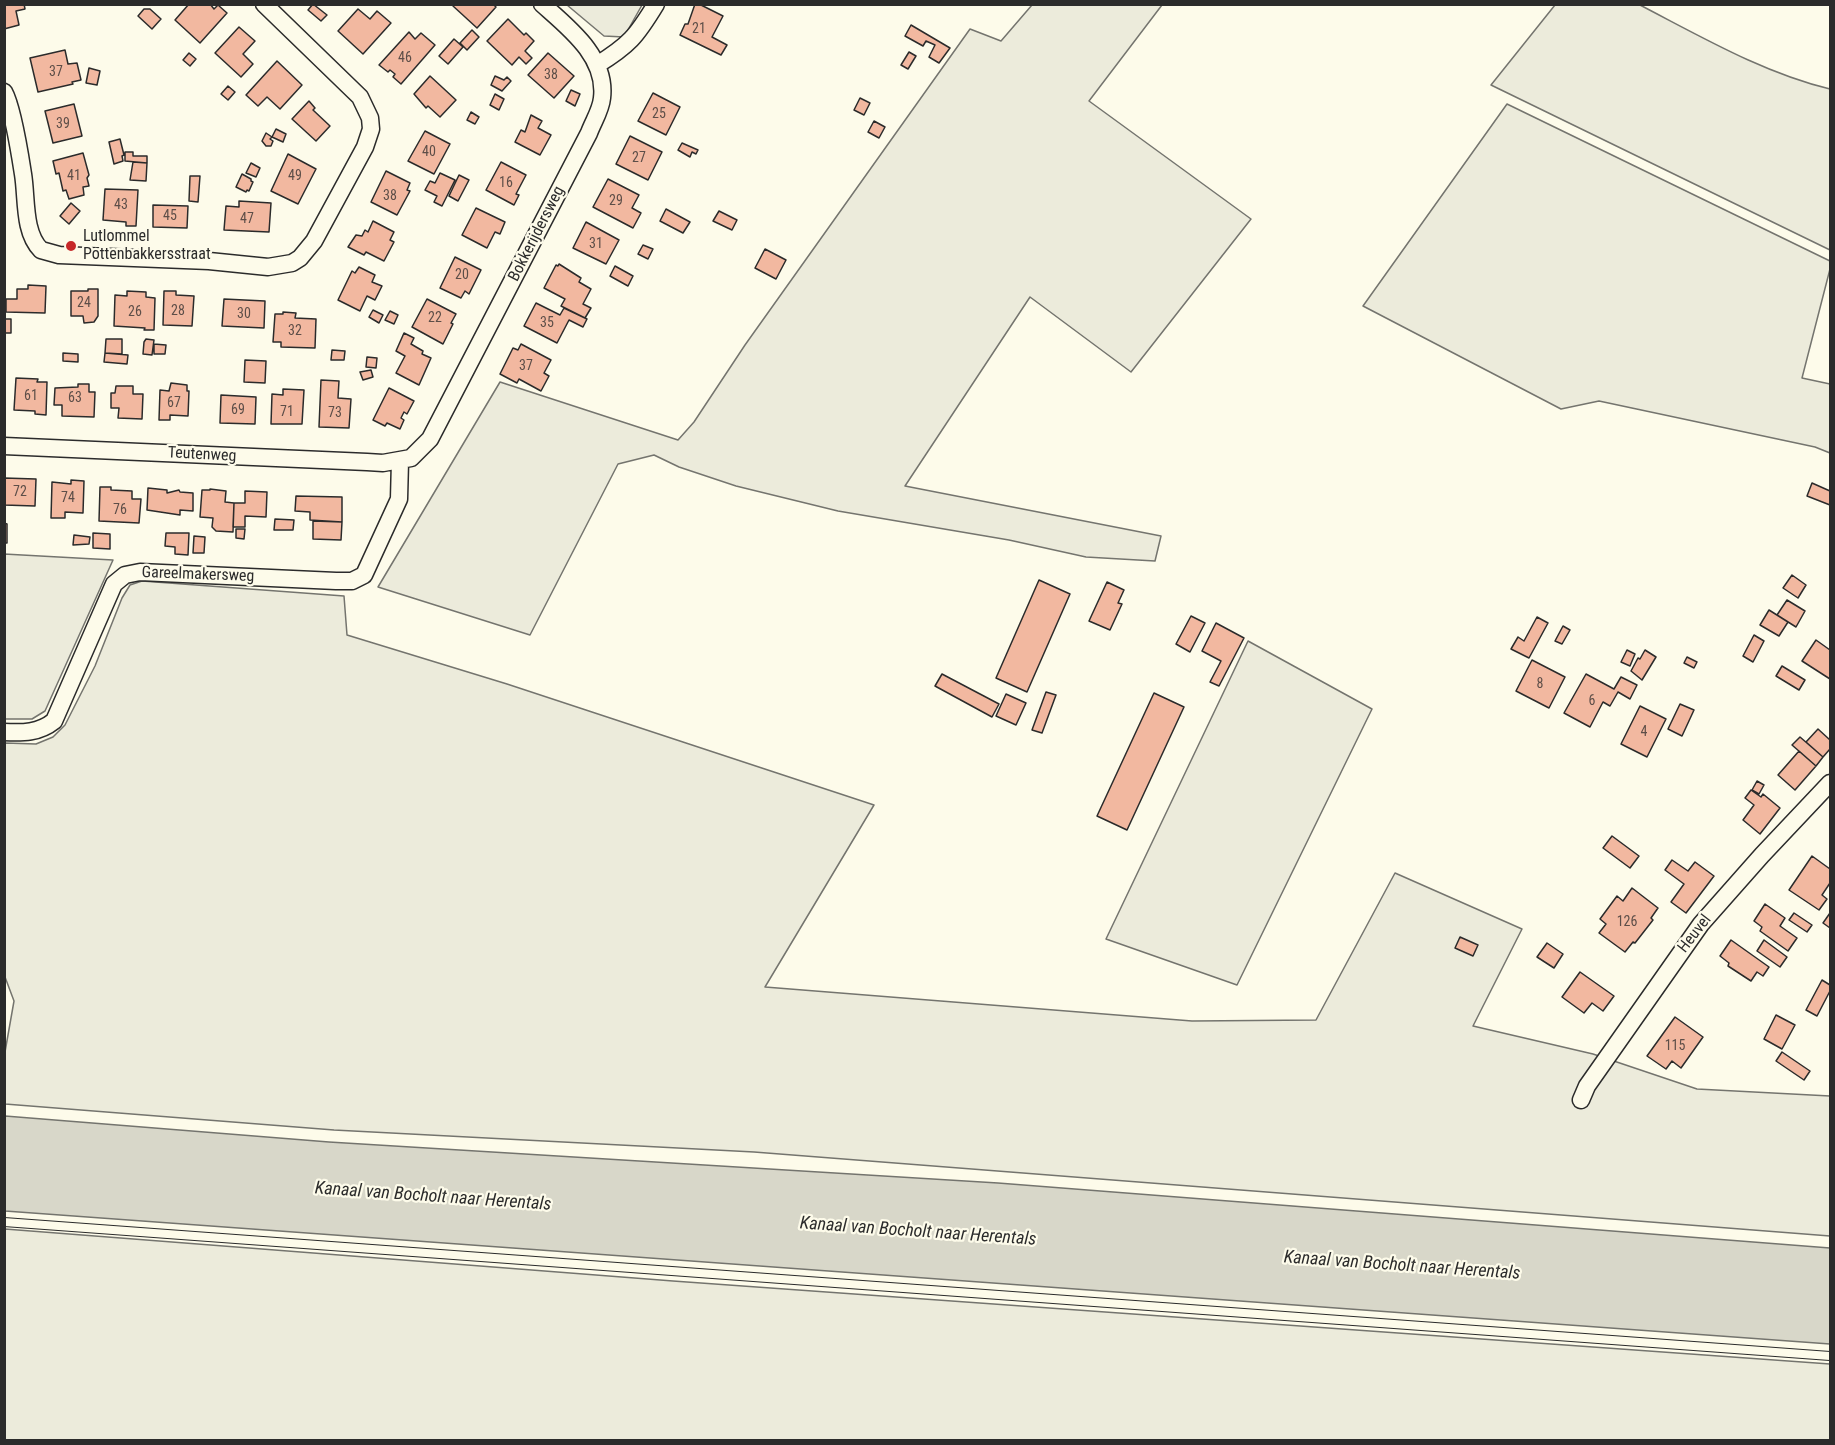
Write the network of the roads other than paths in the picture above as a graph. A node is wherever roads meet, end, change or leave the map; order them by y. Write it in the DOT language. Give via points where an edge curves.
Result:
graph roads {
  1 [pos="264,4"];
  2 [pos="542,4"];
  3 [pos="656,4"];
  4 [pos="597,65"];
  5 [pos="4,92"];
  6 [pos="4,446"];
  7 [pos="400,461"];
  8 [pos="4,732"];
  9 [pos="1830,783"];
  10 [pos="1581,1100"];
  11 [pos="4,1222"];
  12 [pos="1830,1356"];
  1 -- 5 [label="street" via="360,97 370,118 365,147 326,220 314,241 292,263 268,267 60,255 41,250 32,236"];
  2 -- 4 [label="street" via="573,32"];
  3 -- 4 [label="street" via="628,44"];
  4 -- 7 [label="street, Bokkerijdersweg" via="602,100 589,133 430,439 411,459"];
  6 -- 7 [label="street, Teutenweg"];
  7 -- 8 [label="street, Gareelmakersweg" via="399,499 364,575 352,581 140,572 125,575 114,584 54,721 43,729"];
  9 -- 10 [label="street, Heuvel" via="1701,924"];
  11 -- 12 [label="lane"];
}
